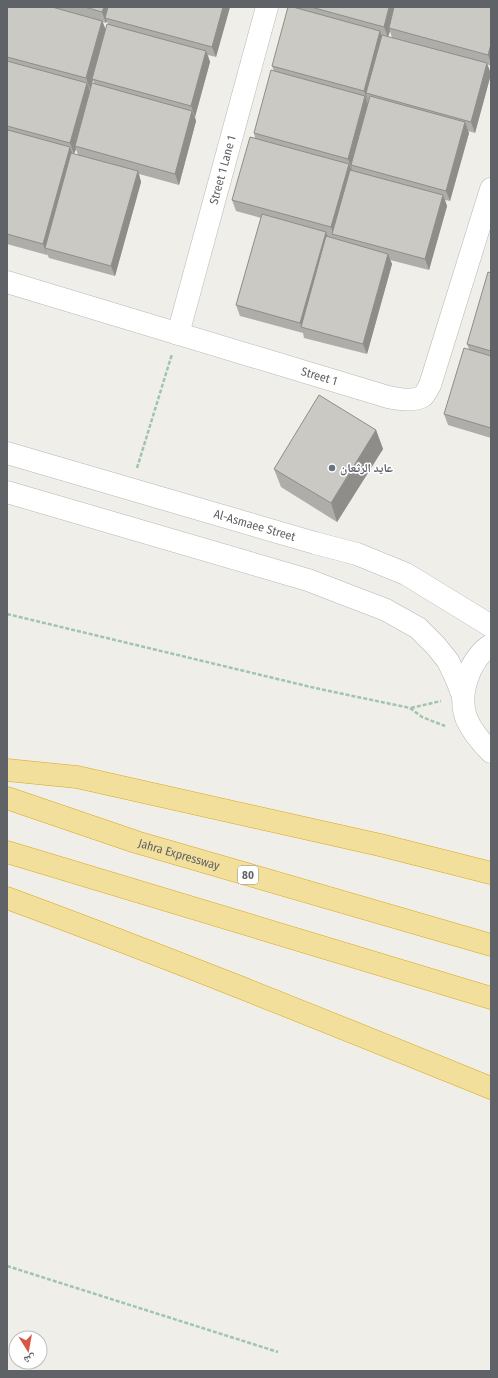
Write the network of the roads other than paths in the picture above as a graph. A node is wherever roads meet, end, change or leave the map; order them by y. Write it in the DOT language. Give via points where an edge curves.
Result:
graph roads {
  1 [pos="267,7"];
  2 [pos="491,189"];
  3 [pos="7,282"];
  4 [pos="178,334"];
  5 [pos="7,453"];
  6 [pos="7,492"];
  7 [pos="491,626"];
  8 [pos="491,645"];
  9 [pos="463,696"];
  10 [pos="491,752"];
  11 [pos="7,770"];
  12 [pos="7,798"];
  13 [pos="7,852"];
  14 [pos="491,873"];
  15 [pos="7,898"];
  16 [pos="491,945"];
  17 [pos="491,998"];
  18 [pos="491,1088"];
  1 -- 4 [label="street, Street 1 Lane 1"];
  2 -- 4 [label="street, Street 1" via="430,385 422,396 402,399 388,397"];
  3 -- 4 [label="street, Street 1"];
  5 -- 7 [label="street, Al-Asmaee Street" via="357,554 406,574"];
  6 -- 9 [label="street" via="308,580 386,610 418,628 436,646 448,661"];
  8 -- 9 [label="street" via="469,671"];
  9 -- 10 [label="street" via="466,718 476,738"];
  11 -- 14 [label="highway" via="77,777"];
  12 -- 16 [label="highway, Jahra Expressway / 80" via="136,842"];
  13 -- 17 [label="highway"];
  15 -- 18 [label="highway" via="284,1004"];
}
